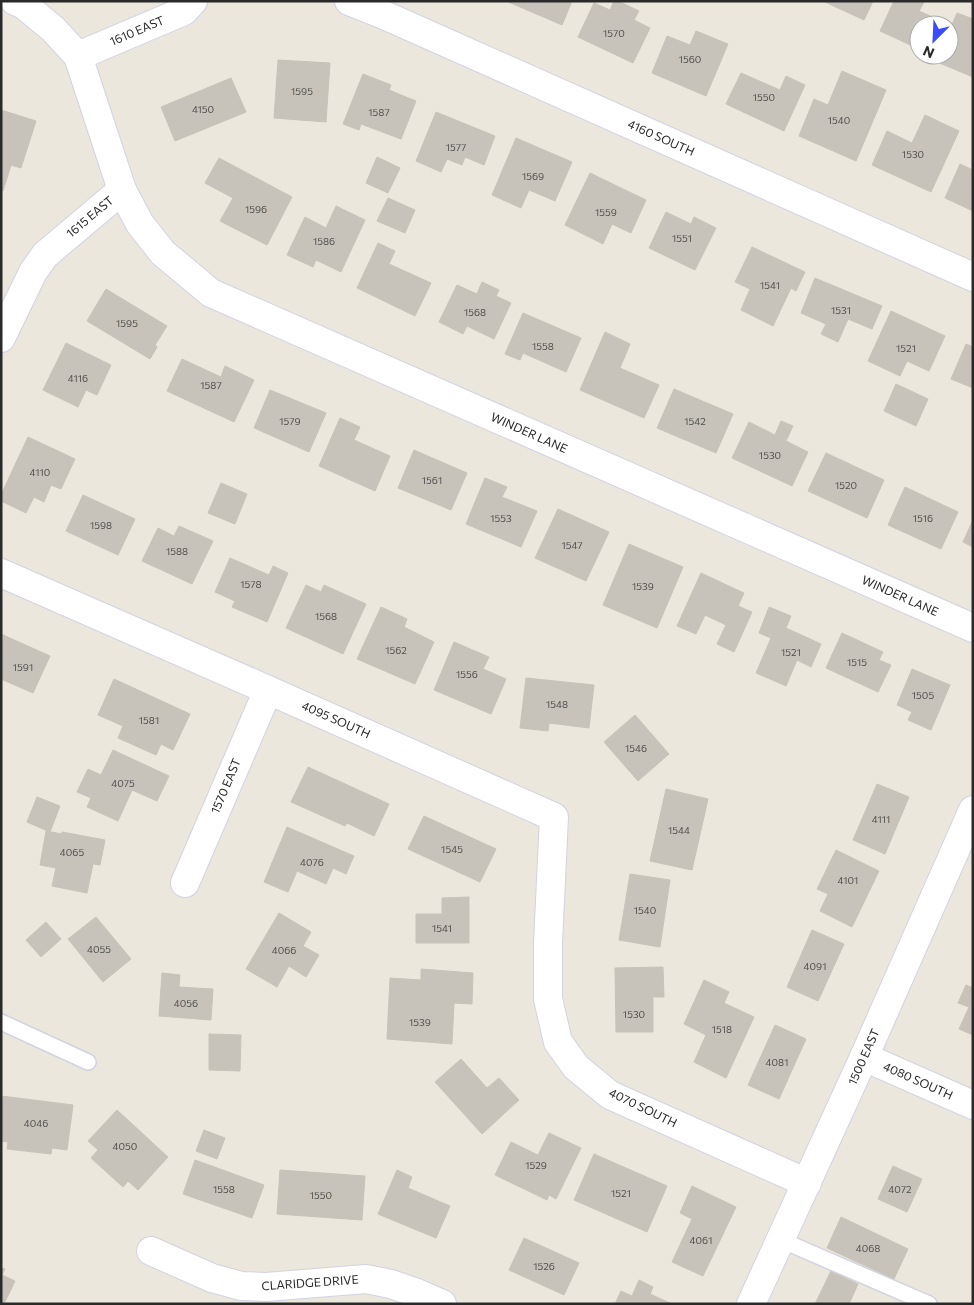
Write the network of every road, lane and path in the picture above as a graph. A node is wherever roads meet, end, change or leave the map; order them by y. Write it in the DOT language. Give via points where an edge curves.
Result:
graph roads {
  1 [pos="15,1"];
  2 [pos="193,1"];
  3 [pos="349,1"];
  4 [pos="78,56"];
  5 [pos="122,190"];
  6 [pos="973,277"];
  7 [pos="1,338"];
  8 [pos="1,573"];
  9 [pos="973,628"];
  10 [pos="268,690"];
  11 [pos="973,810"];
  12 [pos="185,883"];
  13 [pos="548,943"];
  14 [pos="1,1022"];
  15 [pos="864,1057"];
  16 [pos="88,1062"];
  17 [pos="973,1105"];
  18 [pos="807,1183"];
  19 [pos="781,1240"];
  20 [pos="151,1251"];
  21 [pos="442,1304"];
  22 [pos="752,1304"];
  23 [pos="929,1304"];
  1 -- 4 [label="street" via="53,29"];
  2 -- 4 [label="street, 1610 EAST" via="184,11"];
  3 -- 6 [label="street, 4160 SOUTH"];
  4 -- 5 [label="street, 1615 EAST"];
  5 -- 7 [label="street, 1615 EAST" via="45,256 33,272"];
  5 -- 9 [label="street, WINDER LANE" via="140,224 163,253 211,293"];
  8 -- 10 [label="street, 4095 SOUTH"];
  10 -- 12 [label="street, 1570 EAST"];
  10 -- 13 [label="street, 4095 SOUTH" via="554,817"];
  11 -- 15 [label="street, 1500 EAST"];
  13 -- 18 [label="street, 4070 SOUTH" via="548,999 558,1042 576,1067 610,1095"];
  14 -- 16 [label="lane"];
  15 -- 17 [label="street, 4080 SOUTH"];
  15 -- 18 [label="street, 1500 EAST"];
  18 -- 19 [label="street, 1500 EAST"];
  19 -- 22 [label="street, 1500 EAST"];
  19 -- 23 [label="lane"];
  20 -- 21 [label="street, CLARIDGE DRIVE" via="212,1278 241,1286 366,1279 391,1284"];
}
